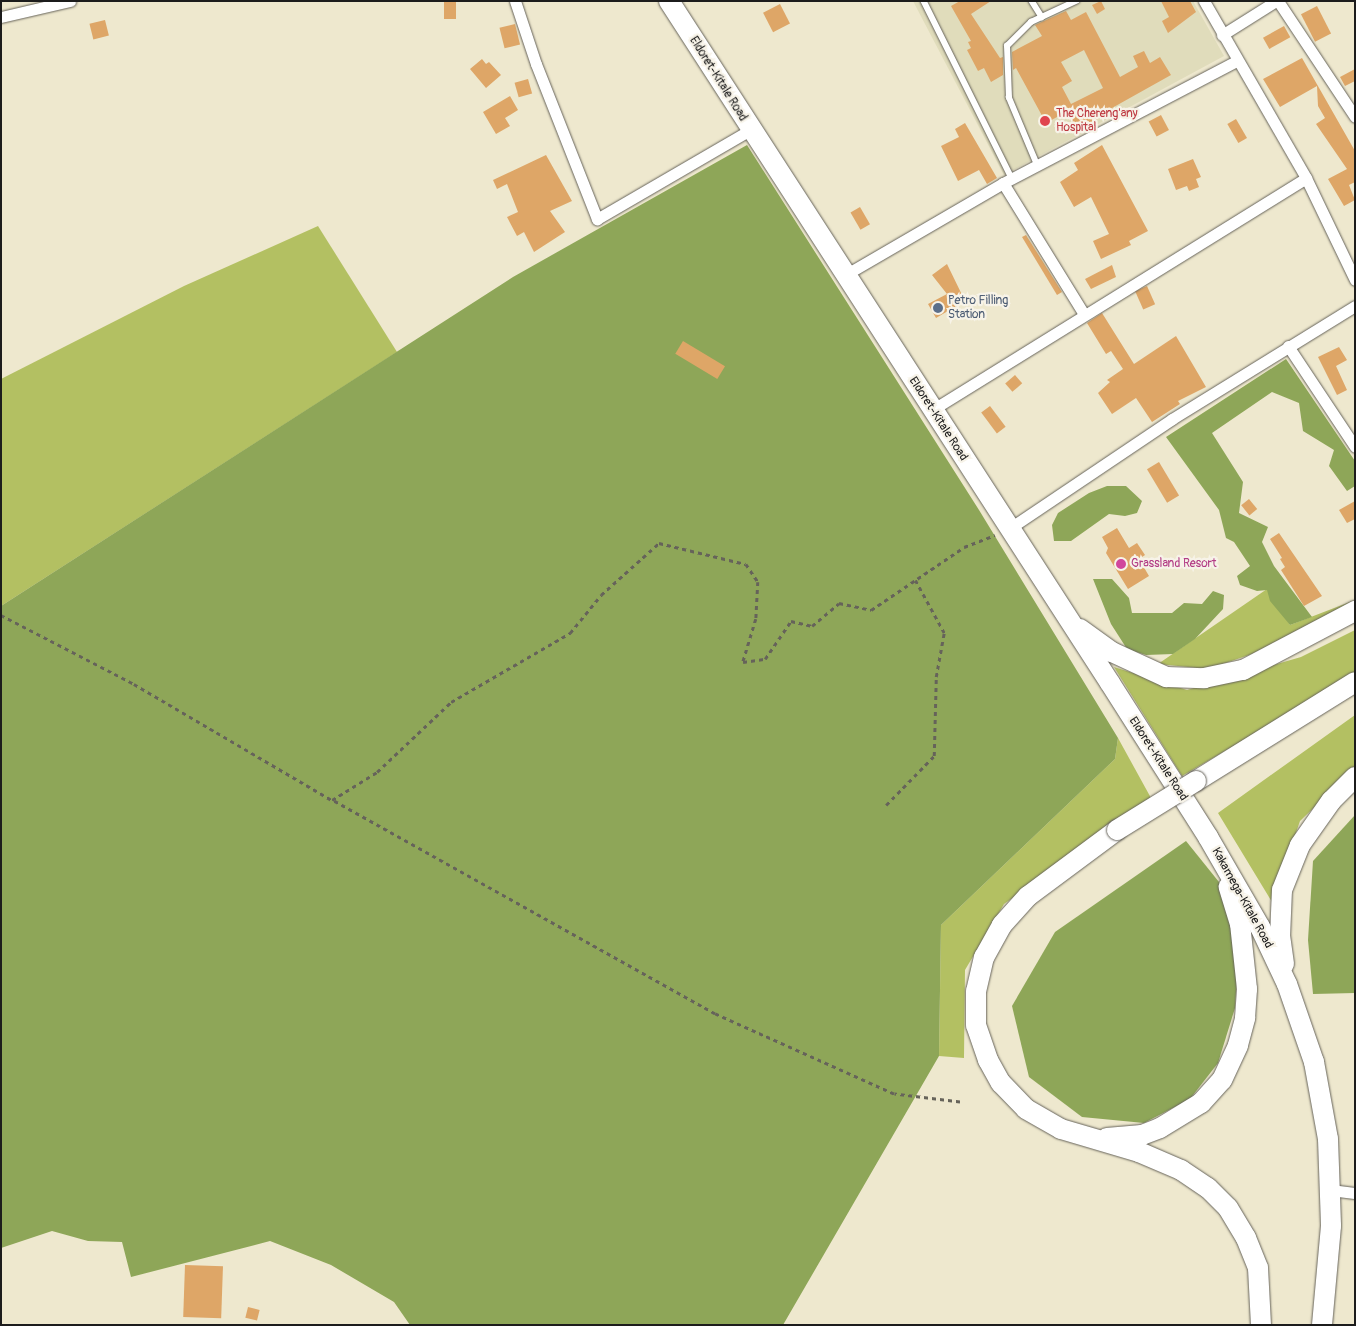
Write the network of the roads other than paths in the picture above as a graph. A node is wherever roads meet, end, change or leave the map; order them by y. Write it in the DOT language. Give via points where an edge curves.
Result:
graph roads {
  1 [pos="70,1"];
  2 [pos="515,1"];
  3 [pos="668,1"];
  4 [pos="924,1"];
  5 [pos="1032,1"];
  6 [pos="1076,1"];
  7 [pos="1204,1"];
  8 [pos="1277,1"];
  9 [pos="1,17"];
  10 [pos="1042,17"];
  11 [pos="1222,35"];
  12 [pos="1236,61"];
  13 [pos="1355,117"];
  14 [pos="750,130"];
  15 [pos="1037,165"];
  16 [pos="1306,178"];
  17 [pos="1007,180"];
  18 [pos="845,275"];
  19 [pos="1355,280"];
  20 [pos="1355,306"];
  21 [pos="1084,314"];
  22 [pos="1288,346"];
  23 [pos="932,410"];
  24 [pos="1355,447"];
  25 [pos="1010,528"];
  26 [pos="1355,611"];
  27 [pos="1070,622"];
  28 [pos="1355,682"];
  29 [pos="1355,776"];
  30 [pos="1208,837"];
  31 [pos="1287,984"];
  32 [pos="1091,1138"];
  33 [pos="1330,1190"];
  34 [pos="1355,1193"];
  35 [pos="1261,1325"];
  36 [pos="1322,1325"];
  1 -- 9 [label="street"];
  2 -- 14 [label="street" via="536,64 597,218"];
  3 -- 14 [label="highway, Eldoret-Kitale Road"];
  4 -- 17 [label="lane"];
  5 -- 10 [label="lane"];
  6 -- 10 [label="lane"];
  7 -- 11 [label="street"];
  8 -- 11 [label="street"];
  8 -- 13 [label="street"];
  10 -- 15 [label="lane" via="1031,22 1007,46 1010,98"];
  11 -- 12 [label="street"];
  12 -- 15 [label="street"];
  12 -- 16 [label="street"];
  14 -- 18 [label="highway, Eldoret-Kitale Road"];
  15 -- 17 [label="street"];
  16 -- 19 [label="street"];
  16 -- 21 [label="street"];
  17 -- 18 [label="street"];
  17 -- 21 [label="street"];
  18 -- 23 [label="highway, Eldoret-Kitale Road"];
  20 -- 22 [label="street"];
  21 -- 23 [label="street"];
  22 -- 24 [label="street"];
  22 -- 25 [label="street"];
  23 -- 25 [label="highway, Eldoret-Kitale Road"];
  25 -- 27 [label="highway, Eldoret-Kitale Road"];
  26 -- 27 [label="highway" via="1243,670 1204,678 1166,677 1112,652"];
  27 -- 30 [label="highway, Eldoret-Kitale Road"];
  28 -- 32 [label="highway, Kakamega-Kitale Road, bridge" via="1117,830 1028,896 1002,924 984,957 976,990 976,1025 988,1060 1001,1083 1026,1109 1061,1129"];
  29 -- 31 [label="highway" via="1331,801 1300,845 1282,890 1280,937"];
  30 -- 31 [label="highway, Kakamega-Kitale Road" via="1260,927"];
  30 -- 32 [label="highway, Kakamega-Kitale Road" via="1227,883 1245,953 1245,1018 1238,1045 1222,1080 1183,1117 1142,1135"];
  31 -- 33 [label="highway, Kakamega-Kitale Road" via="1314,1062 1328,1139"];
  32 -- 35 [label="highway, Kakamega-Kitale Road" via="1139,1152 1181,1170 1208,1188 1228,1208 1246,1238 1258,1268"];
  33 -- 34 [label="street"];
  33 -- 36 [label="highway, Kakamega-Kitale Road" via="1331,1226"];
}
